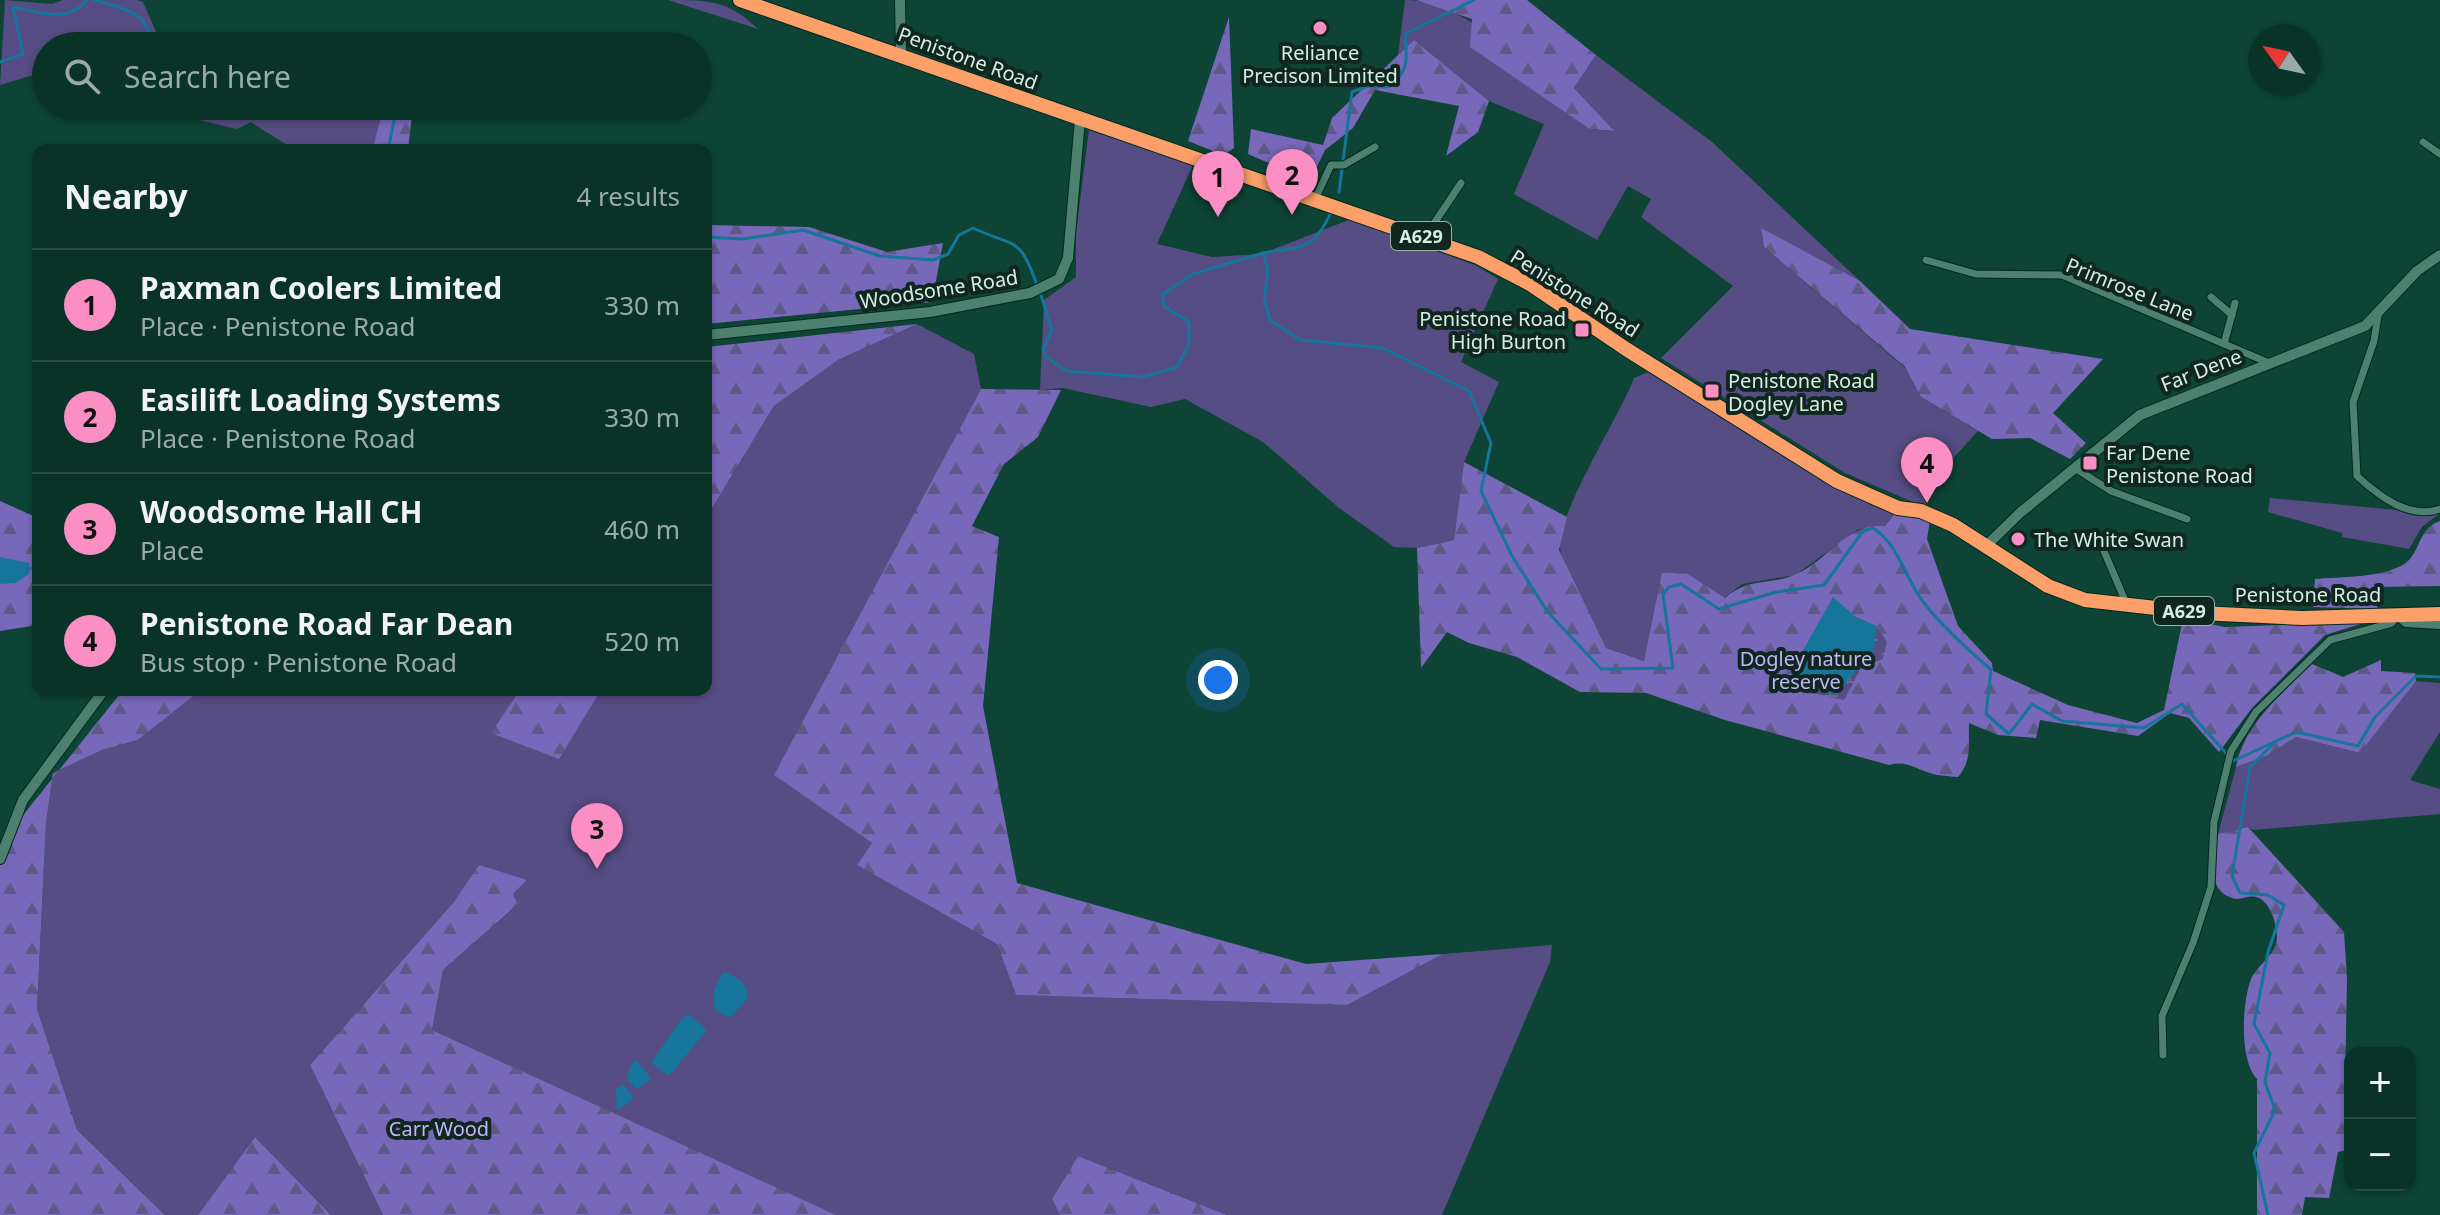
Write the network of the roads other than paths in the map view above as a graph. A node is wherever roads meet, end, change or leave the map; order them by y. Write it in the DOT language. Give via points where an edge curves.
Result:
graph roads {
  1 [pos="740,0"];
  2 [pos="900,0"];
  3 [pos="901,55"];
  4 [pos="1080,119"];
  5 [pos="2423,142"];
  6 [pos="1375,147"];
  7 [pos="2440,154"];
  8 [pos="1461,183"];
  9 [pos="1315,199"];
  10 [pos="1425,237"];
  11 [pos="2440,255"];
  12 [pos="1926,260"];
  13 [pos="2211,297"];
  14 [pos="2235,303"];
  15 [pos="2232,315"];
  16 [pos="2378,316"];
  17 [pos="712,334"];
  18 [pos="2224,344"];
  19 [pos="2269,363"];
  20 [pos="2075,468"];
  21 [pos="2440,509"];
  22 [pos="2187,519"];
  23 [pos="2098,537"];
  24 [pos="1987,545"];
  25 [pos="2128,606"];
  26 [pos="2397,614"];
  27 [pos="2440,614"];
  28 [pos="2440,624"];
  29 [pos="100,696"];
  30 [pos="0,859"];
  31 [pos="2163,1055"];
  1 -- 3 [label="highway, Penistone Road / A629"];
  2 -- 3 [label="street"];
  3 -- 4 [label="highway, Penistone Road / A629"];
  4 -- 9 [label="highway, Penistone Road / A629"];
  4 -- 17 [label="street, Woodsome Road" via="1068,258 1064,272 1049,287 930,312"];
  5 -- 7 [label="street"];
  6 -- 9 [label="street" via="1342,166 1331,165"];
  8 -- 10 [label="street"];
  9 -- 10 [label="highway, Penistone Road / A629"];
  10 -- 24 [label="highway, Penistone Road / A629" via="1530,284 1837,481 1898,508 1921,511"];
  11 -- 16 [label="street, Far Dene" via="2417,271"];
  12 -- 18 [label="street, Primrose Lane" via="1976,274 2062,275"];
  13 -- 15 [label="street"];
  14 -- 15 [label="street"];
  15 -- 18 [label="street"];
  16 -- 19 [label="street, Far Dene" via="2347,335"];
  16 -- 21 [label="street" via="2353,402 2357,476 2384,501 2429,513"];
  18 -- 19 [label="street, Primrose Lane"];
  19 -- 20 [label="street, Far Dene" via="2153,408"];
  20 -- 22 [label="street" via="2111,491"];
  20 -- 24 [label="street, Far Dene"];
  23 -- 25 [label="street"];
  24 -- 25 [label="highway, Penistone Road / A629" via="2048,586 2085,600"];
  25 -- 26 [label="highway, Penistone Road / A629" via="2302,618"];
  26 -- 27 [label="highway, Penistone Road / A629"];
  26 -- 28 [label="street" via="2406,622"];
  26 -- 31 [label="street" via="2392,623 2330,640 2256,712 2231,751 2214,822 2211,887 2162,1016"];
  29 -- 30 [label="street" via="23,800"];
}
